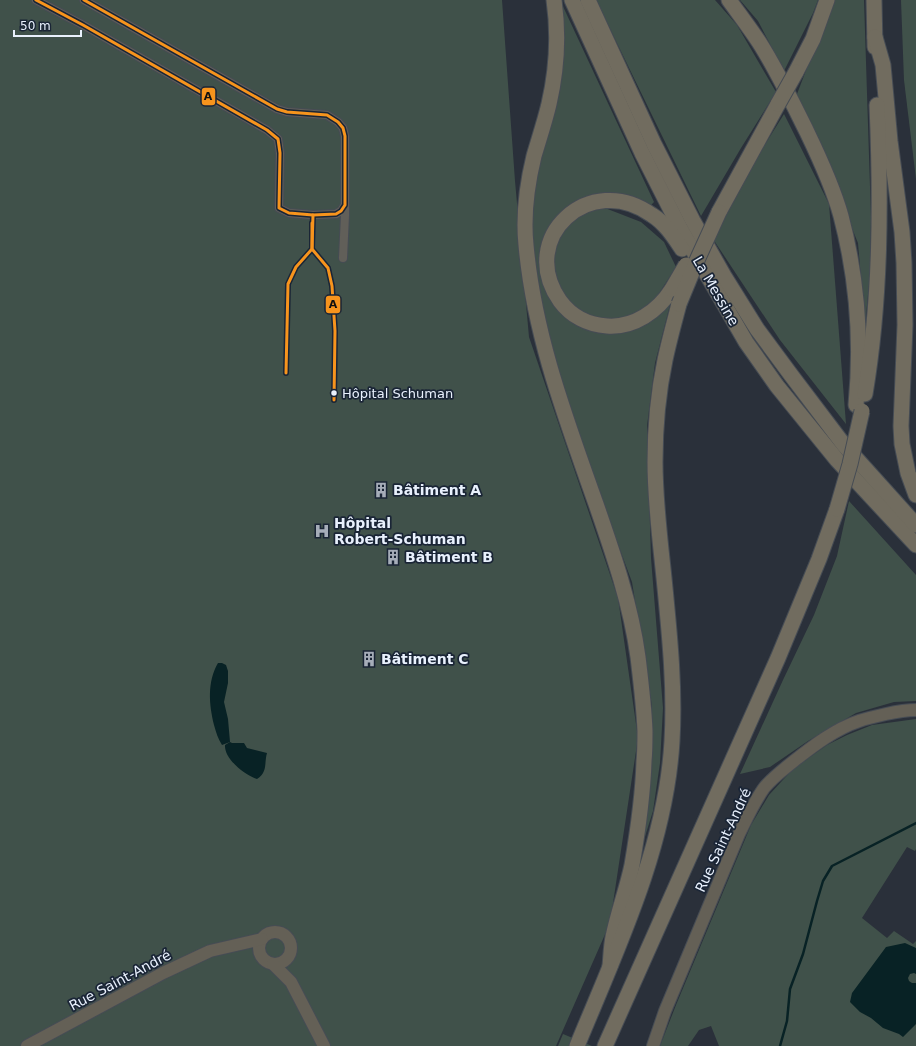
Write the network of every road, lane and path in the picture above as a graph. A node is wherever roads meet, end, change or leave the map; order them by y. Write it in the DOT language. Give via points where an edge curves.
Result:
graph roads {
  1 [pos="36,0"];
  2 [pos="84,0"];
  3 [pos="554,0"];
  4 [pos="572,0"];
  5 [pos="588,0"];
  6 [pos="729,0"];
  7 [pos="827,0"];
  8 [pos="874,0"];
  9 [pos="875,37"];
  10 [pos="345,205"];
  11 [pos="718,208"];
  12 [pos="343,258"];
  13 [pos="746,342"];
  14 [pos="859,408"];
  15 [pos="916,495"];
  16 [pos="916,526"];
  17 [pos="916,545"];
  18 [pos="916,710"];
  19 [pos="262,939"];
  20 [pos="230,946"];
  21 [pos="260,954"];
  22 [pos="289,955"];
  23 [pos="273,964"];
  24 [pos="610,966"];
  25 [pos="291,982"];
  26 [pos="27,1046"];
  27 [pos="324,1046"];
  28 [pos="577,1046"];
  29 [pos="605,1046"];
  30 [pos="653,1046"];
  1 -- 10 [label="street" via="260,126 278,139 279,208 289,213 336,214"];
  2 -- 10 [label="street" via="277,109 334,118 343,128 345,136"];
  3 -- 24 [label="highway" via="556,57 549,104 528,186 525,242 530,284 553,379 608,540 631,621 643,693 644,773 637,834 630,876 613,935"];
  4 -- 13 [label="highway, La Messine" via="642,153 680,228"];
  5 -- 16 [label="highway, La Messine" via="654,144 728,283 757,329 844,445"];
  6 -- 14 [label="highway" via="759,42 787,92 816,150 841,215 855,287"];
  7 -- 11 [label="highway, bridge" via="813,39 796,72"];
  8 -- 9 [label="highway"];
  9 -- 14 [label="highway" via="879,248 869,369"];
  9 -- 15 [label="highway" via="883,65 904,263 902,444"];
  10 -- 12 [label="street"];
  11 -- 13 [label="highway, bridge" via="679,278 666,298 656,309 634,322 611,327 591,324 562,304 549,279 547,258 552,236 558,227 580,207 609,200 620,201 641,208 660,221 675,238"];
  11 -- 24 [label="highway, bridge" via="679,304 664,361 655,463 659,540 671,662 672,741 669,777 652,852"];
  13 -- 17 [label="highway, La Messine" via="832,454"];
  14 -- 29 [label="highway, bridge" via="850,464 819,559 778,658"];
  18 -- 30 [label="street, Rue Saint-André" via="894,712 858,721 803,754 765,788 736,840"];
  19 -- 20 [label="street, Rue Saint-André"];
  19 -- 21 [label="street"];
  19 -- 22 [label="street" via="271,933 283,934 290,943"];
  20 -- 21 [label="street, Rue Saint-André"];
  20 -- 26 [label="street, Rue Saint-André" via="210,951 163,973"];
  21 -- 23 [label="street" via="263,959"];
  22 -- 23 [label="street" via="282,962"];
  22 -- 25 [label="street"];
  23 -- 25 [label="street"];
  24 -- 28 [label="highway"];
  25 -- 27 [label="street"];
}
